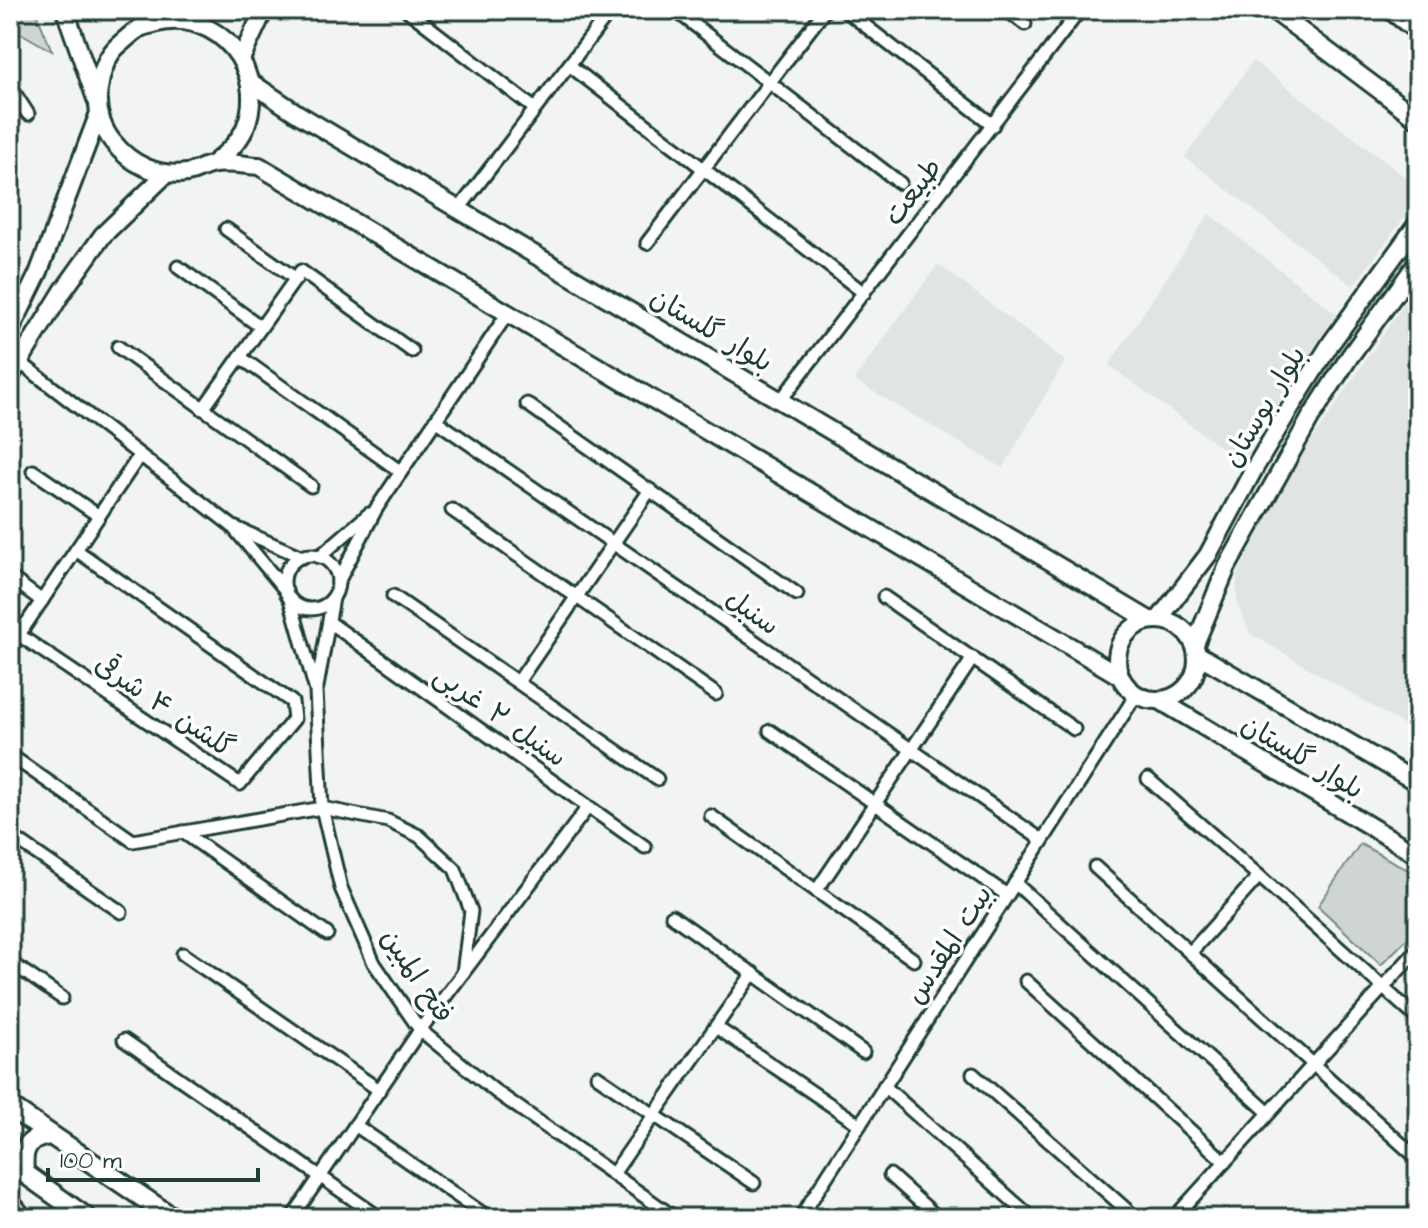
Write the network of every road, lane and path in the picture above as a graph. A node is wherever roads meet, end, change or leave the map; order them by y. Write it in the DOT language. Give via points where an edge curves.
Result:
graph roads {
  1 [pos="65,10"];
  2 [pos="200,10"];
  3 [pos="264,10"];
  4 [pos="407,10"];
  5 [pos="611,10"];
  6 [pos="675,10"];
  7 [pos="825,10"];
  8 [pos="845,10"];
  9 [pos="1007,10"];
  10 [pos="1080,10"];
  11 [pos="1273,10"];
  12 [pos="1390,10"];
  13 [pos="170,17"];
  14 [pos="1025,24"];
  15 [pos="1418,32"];
  16 [pos="241,59"];
  17 [pos="569,65"];
  18 [pos="250,82"];
  19 [pos="770,83"];
  20 [pos="10,86"];
  21 [pos="98,108"];
  22 [pos="535,109"];
  23 [pos="28,114"];
  24 [pos="1418,119"];
  25 [pos="993,125"];
  26 [pos="213,164"];
  27 [pos="703,169"];
  28 [pos="166,174"];
  29 [pos="900,183"];
  30 [pos="459,209"];
  31 [pos="1418,223"];
  32 [pos="226,229"];
  33 [pos="647,243"];
  34 [pos="1418,262"];
  35 [pos="178,267"];
  36 [pos="298,275"];
  37 [pos="864,293"];
  38 [pos="508,313"];
  39 [pos="261,327"];
  40 [pos="10,331"];
  41 [pos="118,347"];
  42 [pos="412,351"];
  43 [pos="240,357"];
  44 [pos="21,363"];
  45 [pos="10,377"];
  46 [pos="781,400"];
  47 [pos="527,404"];
  48 [pos="203,409"];
  49 [pos="435,420"];
  50 [pos="140,455"];
  51 [pos="33,471"];
  52 [pos="401,472"];
  53 [pos="311,486"];
  54 [pos="650,490"];
  55 [pos="376,509"];
  56 [pos="452,510"];
  57 [pos="99,516"];
  58 [pos="232,526"];
  59 [pos="613,543"];
  60 [pos="76,550"];
  61 [pos="302,557"];
  62 [pos="319,557"];
  63 [pos="10,577"];
  64 [pos="338,582"];
  65 [pos="797,594"];
  66 [pos="288,595"];
  67 [pos="393,596"];
  68 [pos="576,597"];
  69 [pos="884,597"];
  70 [pos="333,598"];
  71 [pos="42,601"];
  72 [pos="1154,620"];
  73 [pos="329,622"];
  74 [pos="19,635"];
  75 [pos="10,648"];
  76 [pos="1196,649"];
  77 [pos="973,658"];
  78 [pos="1120,676"];
  79 [pos="518,682"];
  80 [pos="316,691"];
  81 [pos="716,694"];
  82 [pos="1136,695"];
  83 [pos="1161,701"];
  84 [pos="1074,729"];
  85 [pos="770,731"];
  86 [pos="912,750"];
  87 [pos="10,755"];
  88 [pos="657,779"];
  89 [pos="1148,779"];
  90 [pos="1418,783"];
  91 [pos="875,804"];
  92 [pos="588,807"];
  93 [pos="322,808"];
  94 [pos="711,816"];
  95 [pos="183,832"];
  96 [pos="10,835"];
  97 [pos="1042,840"];
  98 [pos="645,847"];
  99 [pos="1418,855"];
  100 [pos="1095,867"];
  101 [pos="1259,876"];
  102 [pos="1015,883"];
  103 [pos="817,890"];
  104 [pos="1007,895"];
  105 [pos="121,912"];
  106 [pos="672,916"];
  107 [pos="327,934"];
  108 [pos="1418,949"];
  109 [pos="1190,953"];
  110 [pos="183,954"];
  111 [pos="914,960"];
  112 [pos="10,962"];
  113 [pos="463,973"];
  114 [pos="753,973"];
  115 [pos="1026,981"];
  116 [pos="1384,987"];
  117 [pos="62,998"];
  118 [pos="1418,1019"];
  119 [pos="716,1027"];
  120 [pos="420,1030"];
  121 [pos="124,1040"];
  122 [pos="863,1052"];
  123 [pos="1313,1064"];
  124 [pos="973,1074"];
  125 [pos="597,1076"];
  126 [pos="884,1086"];
  127 [pos="379,1090"];
  128 [pos="10,1107"];
  129 [pos="1269,1113"];
  130 [pos="654,1115"];
  131 [pos="355,1125"];
  132 [pos="860,1125"];
  133 [pos="49,1135"];
  134 [pos="1418,1159"];
  135 [pos="1225,1162"];
  136 [pos="17,1168"];
  137 [pos="613,1174"];
  138 [pos="890,1175"];
  139 [pos="320,1177"];
  140 [pos="754,1183"];
  141 [pos="10,1197"];
  142 [pos="660,1214"];
  143 [pos="27,1218"];
  144 [pos="87,1218"];
  145 [pos="173,1218"];
  146 [pos="292,1218"];
  147 [pos="380,1218"];
  148 [pos="489,1218"];
  149 [pos="675,1218"];
  150 [pos="800,1218"];
  151 [pos="938,1218"];
  152 [pos="1032,1218"];
  153 [pos="1136,1218"];
  154 [pos="1174,1218"];
  1 -- 21 [label="main road"];
  2 -- 13 [label="main road"];
  3 -- 16 [label="main road"];
  4 -- 22 [label="street"];
  5 -- 17 [label="street"];
  6 -- 19 [label="street"];
  7 -- 19 [label="street"];
  8 -- 25 [label="street"];
  9 -- 14 [label="street"];
  10 -- 25 [label="street, طبیعت"];
  11 -- 24 [label="main road"];
  12 -- 15 [label="main road"];
  13 -- 16 [label="main road" via="206,27"];
  13 -- 21 [label="main road" via="140,28 116,47 101,74"];
  16 -- 18 [label="main road"];
  17 -- 22 [label="street"];
  17 -- 27 [label="street"];
  18 -- 26 [label="main road" via="251,106 244,129"];
  18 -- 30 [label="main road, بلوار گلستان"];
  19 -- 27 [label="street"];
  19 -- 29 [label="street"];
  20 -- 23 [label="street"];
  21 -- 28 [label="main road" via="108,135 123,154 143,168"];
  21 -- 40 [label="main road" via="38,274"];
  22 -- 30 [label="street"];
  25 -- 37 [label="street, طبیعت"];
  26 -- 28 [label="main road" via="190,173"];
  26 -- 38 [label="main road" via="259,166"];
  27 -- 33 [label="street"];
  27 -- 37 [label="street"];
  28 -- 44 [label="main road" via="103,235"];
  30 -- 46 [label="main road, بلوار گلستان"];
  31 -- 72 [label="main road, بلوار بوستان" via="1331,343 1208,555"];
  32 -- 36 [label="street"];
  34 -- 76 [label="main road, بلوار بوستان" via="1304,430 1227,567"];
  35 -- 39 [label="street"];
  36 -- 39 [label="street"];
  36 -- 42 [label="street"];
  37 -- 46 [label="street, طبیعت"];
  38 -- 49 [label="street"];
  38 -- 78 [label="main road"];
  39 -- 43 [label="street"];
  41 -- 48 [label="street"];
  43 -- 48 [label="street"];
  43 -- 52 [label="street"];
  44 -- 45 [label="main road"];
  44 -- 50 [label="street"];
  46 -- 72 [label="main road, بلوار گلستان"];
  47 -- 54 [label="street"];
  48 -- 53 [label="street"];
  49 -- 52 [label="street"];
  49 -- 59 [label="street, سنبل"];
  50 -- 57 [label="street"];
  50 -- 58 [label="street"];
  51 -- 57 [label="street"];
  52 -- 55 [label="street"];
  54 -- 59 [label="street"];
  54 -- 65 [label="street"];
  55 -- 62 [label="street"];
  55 -- 64 [label="street"];
  56 -- 68 [label="street"];
  57 -- 60 [label="street"];
  58 -- 61 [label="street"];
  58 -- 66 [label="street"];
  59 -- 68 [label="street"];
  59 -- 86 [label="street, سنبل"];
  60 -- 71 [label="street"];
  60 -- 74 [label="street, گلشن ۴ شرقی" via="292,702 294,719 240,784"];
  61 -- 62 [label="street"];
  61 -- 66 [label="street" via="286,575"];
  62 -- 64 [label="street" via="332,566"];
  63 -- 71 [label="street"];
  64 -- 70 [label="street"];
  66 -- 70 [label="street" via="296,605 312,609"];
  66 -- 80 [label="street"];
  67 -- 79 [label="street"];
  68 -- 79 [label="street"];
  68 -- 81 [label="street"];
  69 -- 77 [label="street"];
  70 -- 73 [label="street"];
  71 -- 74 [label="street"];
  72 -- 76 [label="main road" via="1181,627"];
  72 -- 78 [label="main road" via="1125,635 1117,662"];
  73 -- 80 [label="street"];
  73 -- 92 [label="street, سنبل ۲ غربی"];
  74 -- 75 [label="street"];
  76 -- 83 [label="main road" via="1193,680 1174,698"];
  76 -- 90 [label="main road, بلوار گلستان"];
  77 -- 84 [label="street"];
  77 -- 86 [label="street"];
  78 -- 82 [label="main road"];
  79 -- 88 [label="street"];
  80 -- 93 [label="street, فتح المبین"];
  82 -- 83 [label="main road"];
  82 -- 97 [label="street, بیت المقدس"];
  83 -- 99 [label="main road, بلوار گلستان"];
  85 -- 91 [label="street"];
  86 -- 91 [label="street"];
  86 -- 97 [label="street, سنبل"];
  87 -- 95 [label="street" via="133,841"];
  89 -- 101 [label="street"];
  91 -- 103 [label="street"];
  91 -- 104 [label="street"];
  92 -- 98 [label="street, سنبل ۲ غربی"];
  92 -- 113 [label="street"];
  93 -- 95 [label="street"];
  93 -- 113 [label="street" via="388,821 419,836 455,869 471,911"];
  93 -- 120 [label="street, فتح المبین" via="341,888 374,963"];
  94 -- 103 [label="street"];
  95 -- 107 [label="street"];
  96 -- 105 [label="street"];
  97 -- 102 [label="street, بیت المقدس"];
  100 -- 109 [label="street"];
  101 -- 109 [label="street"];
  101 -- 116 [label="street"];
  102 -- 104 [label="street, بیت المقدس"];
  102 -- 129 [label="street"];
  103 -- 111 [label="street"];
  104 -- 126 [label="street, بیت المقدس"];
  106 -- 114 [label="street"];
  108 -- 116 [label="street"];
  109 -- 123 [label="street"];
  110 -- 127 [label="street"];
  112 -- 117 [label="street"];
  113 -- 120 [label="street"];
  114 -- 119 [label="street"];
  114 -- 122 [label="street"];
  115 -- 135 [label="street"];
  116 -- 118 [label="street"];
  116 -- 123 [label="street"];
  119 -- 130 [label="street"];
  119 -- 132 [label="street"];
  120 -- 127 [label="street"];
  120 -- 137 [label="street, فتح المبین" via="495,1091"];
  121 -- 139 [label="street"];
  123 -- 129 [label="street"];
  123 -- 134 [label="street"];
  124 -- 153 [label="street"];
  125 -- 130 [label="street"];
  126 -- 132 [label="street, بیت المقدس"];
  126 -- 152 [label="street"];
  127 -- 131 [label="street"];
  128 -- 133 [label="main road"];
  129 -- 135 [label="street"];
  130 -- 137 [label="street"];
  130 -- 140 [label="street"];
  131 -- 139 [label="street"];
  131 -- 148 [label="street"];
  132 -- 150 [label="street, بیت المقدس"];
  133 -- 136 [label="main road" via="27,1144"];
  133 -- 145 [label="main road"];
  135 -- 154 [label="street"];
  136 -- 144 [label="main road"];
  137 -- 142 [label="street, فتح المبین"];
  138 -- 151 [label="street"];
  139 -- 146 [label="street"];
  139 -- 147 [label="street"];
  141 -- 143 [label="street"];
  142 -- 149 [label="street, فتح المبین"];
}
